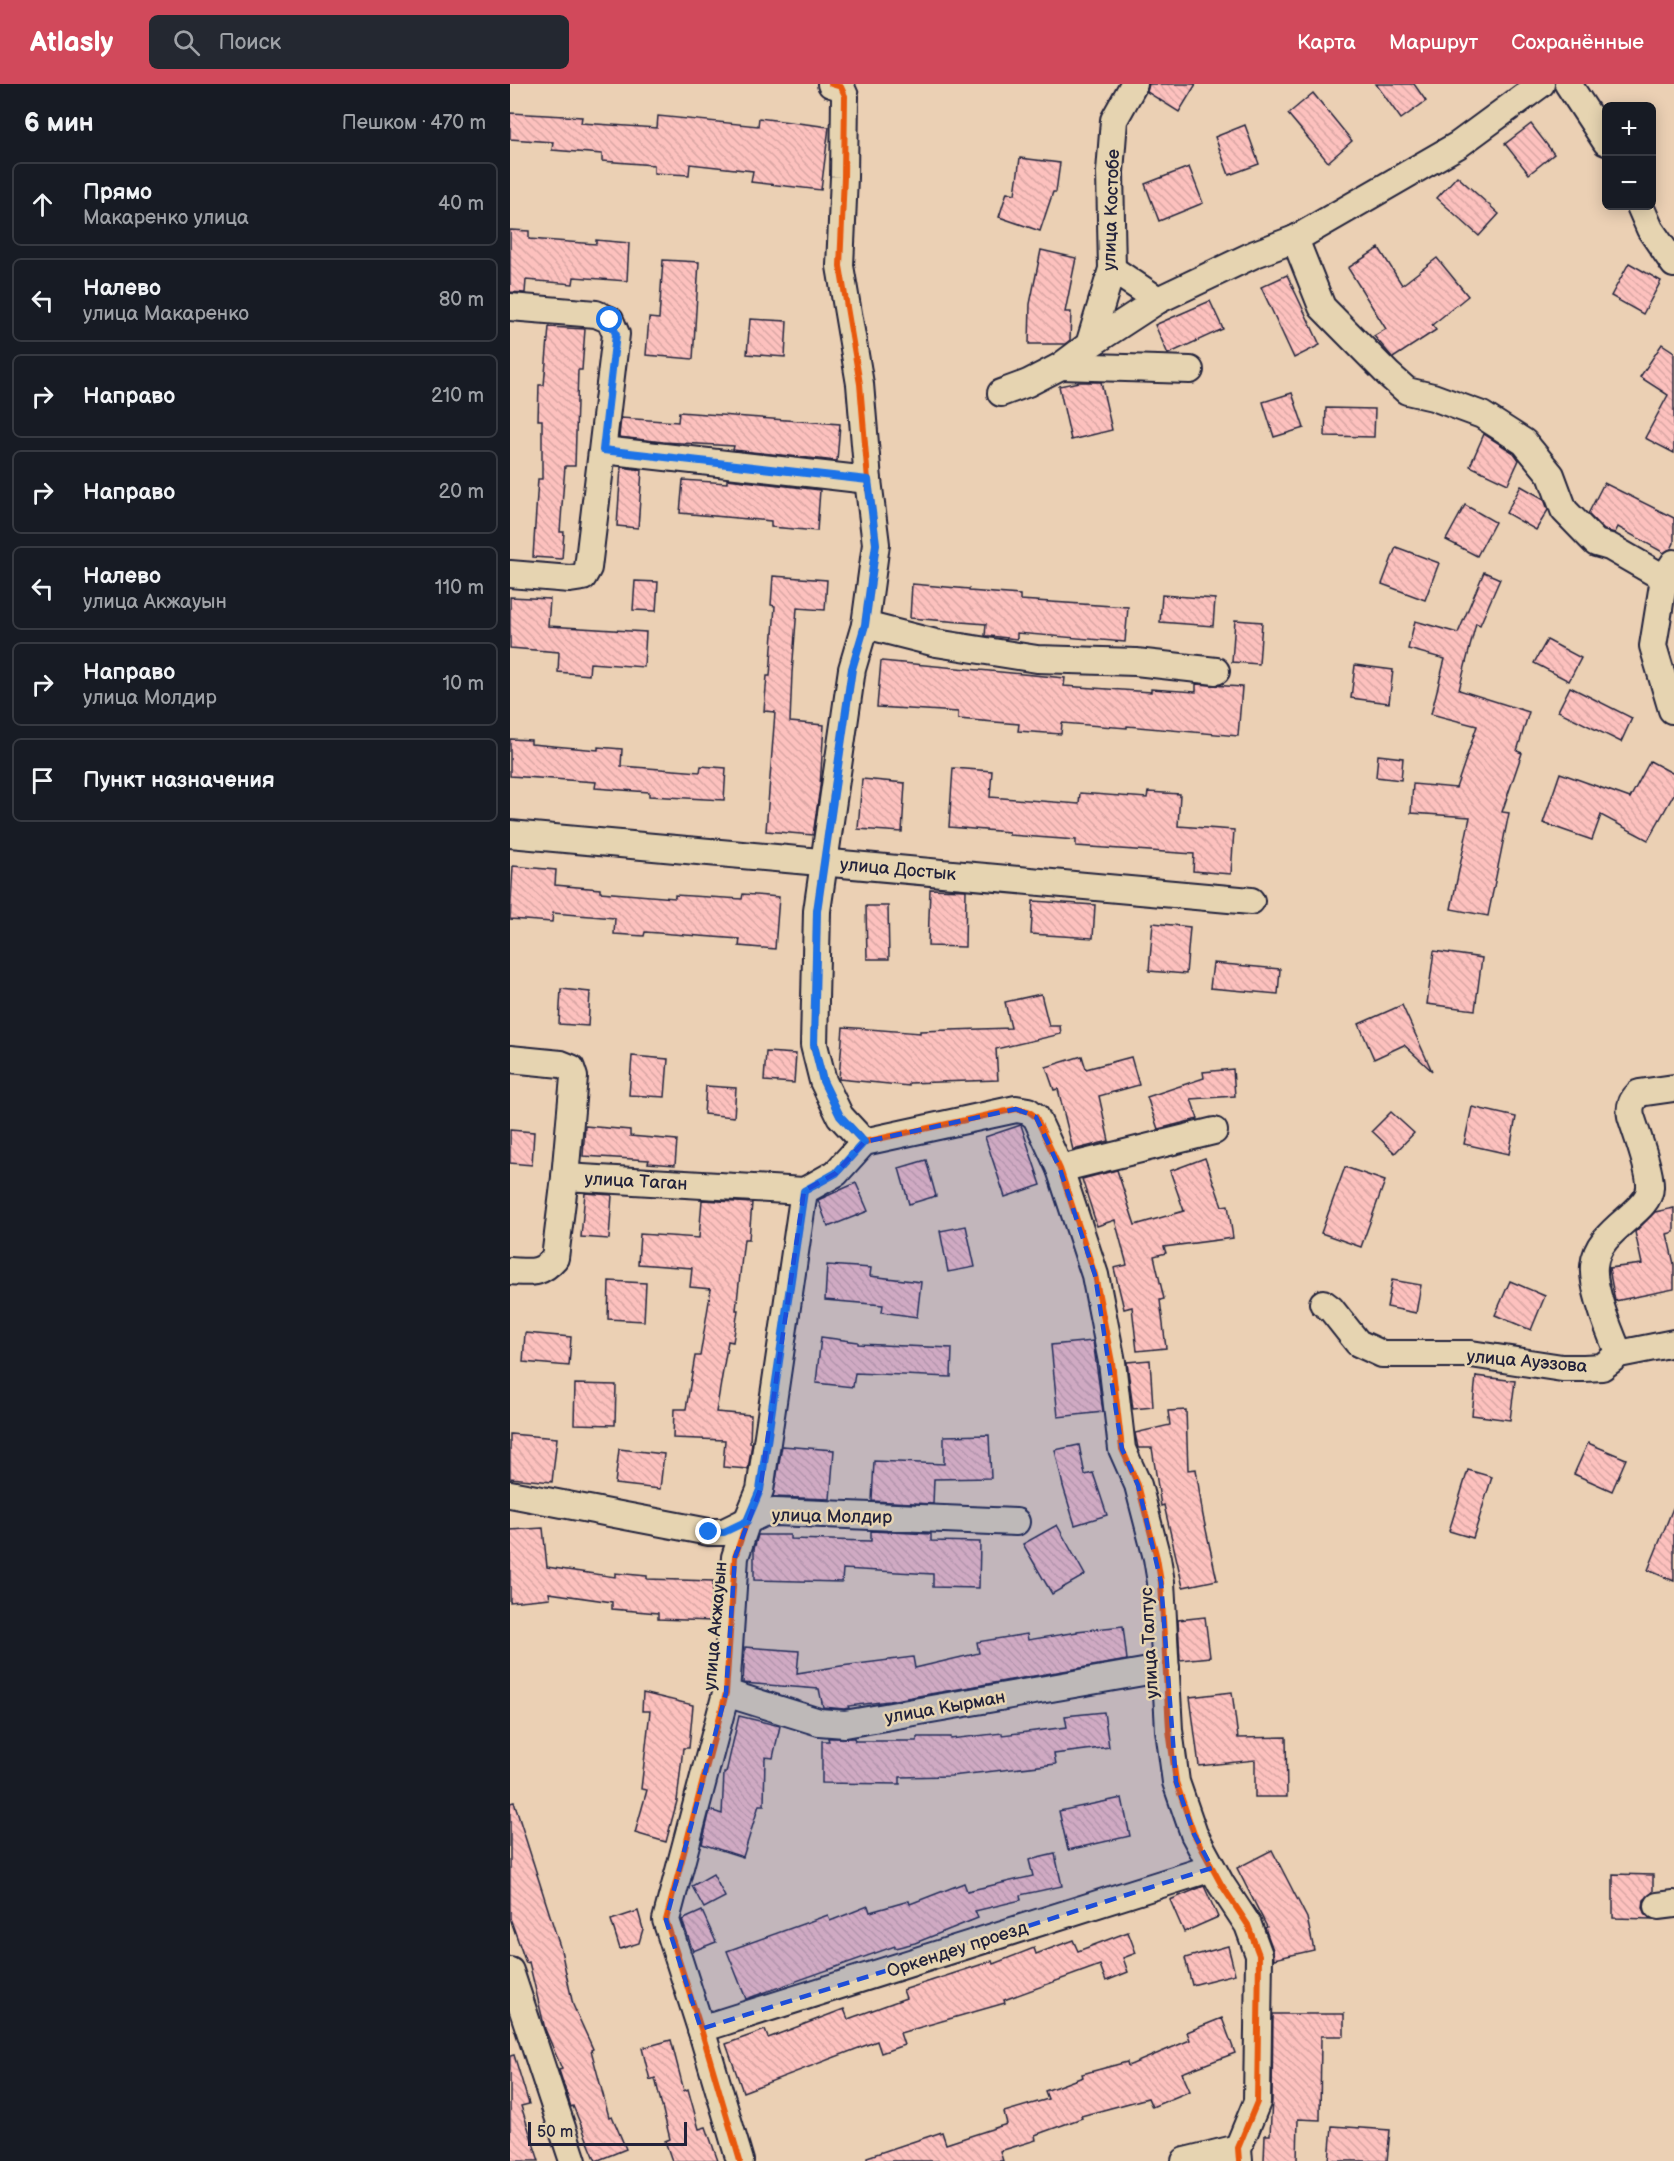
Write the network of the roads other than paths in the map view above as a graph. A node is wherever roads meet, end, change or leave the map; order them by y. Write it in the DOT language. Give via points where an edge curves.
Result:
graph roads {
  1 [pos="1134,84"];
  2 [pos="1541,84"];
  3 [pos="1568,84"];
  4 [pos="836,86"];
  5 [pos="1602,136"];
  6 [pos="1642,210"];
  7 [pos="1295,239"];
  8 [pos="1674,264"];
  9 [pos="1112,269"];
  10 [pos="1158,300"];
  11 [pos="510,307"];
  12 [pos="1089,345"];
  13 [pos="1061,366"];
  14 [pos="1190,370"];
  15 [pos="1001,393"];
  16 [pos="603,450"];
  17 [pos="868,480"];
  18 [pos="1669,570"];
  19 [pos="510,574"];
  20 [pos="865,625"];
  21 [pos="1216,671"];
  22 [pos="1672,710"];
  23 [pos="510,834"];
  24 [pos="824,862"];
  25 [pos="1251,901"];
  26 [pos="510,1059"];
  27 [pos="1674,1088"];
  28 [pos="1214,1131"];
  29 [pos="864,1142"];
  30 [pos="1060,1169"];
  31 [pos="564,1177"];
  32 [pos="804,1191"];
  33 [pos="510,1271"];
  34 [pos="1323,1304"];
  35 [pos="1674,1343"];
  36 [pos="1619,1354"];
  37 [pos="510,1494"];
  38 [pos="747,1521"];
  39 [pos="1016,1522"];
  40 [pos="1166,1668"];
  41 [pos="726,1693"];
  42 [pos="1212,1868"];
  43 [pos="510,1971"];
  44 [pos="701,2030"];
  45 [pos="1239,2154"];
  46 [pos="573,2161"];
  47 [pos="740,2161"];
  48 [pos="1185,2161"];
  1 -- 9 [label="street, улица Костобе" via="1114,120 1110,172"];
  2 -- 7 [label="street" via="1458,145"];
  3 -- 5 [label="street"];
  4 -- 17 [label="street" via="845,96 840,266 860,384"];
  6 -- 8 [label="street"];
  7 -- 10 [label="street"];
  7 -- 18 [label="street" via="1322,307 1407,391 1482,415 1524,442 1551,475 1564,510 1596,543"];
  9 -- 10 [label="street"];
  9 -- 12 [label="street, улица Костобе"];
  10 -- 12 [label="street"];
  11 -- 16 [label="street" via="596,314 610,320 616,334"];
  12 -- 13 [label="street"];
  13 -- 14 [label="street"];
  13 -- 15 [label="street"];
  16 -- 17 [label="street"];
  16 -- 19 [label="street" via="588,568 583,577"];
  17 -- 20 [label="street" via="876,544"];
  18 -- 22 [label="street" via="1653,646"];
  20 -- 21 [label="street" via="936,643 1036,659 1136,662"];
  20 -- 24 [label="street" via="852,669"];
  23 -- 24 [label="street, улица Достык"];
  24 -- 25 [label="street, улица Достык"];
  24 -- 29 [label="street" via="817,911 814,1045 823,1081 840,1116"];
  26 -- 31 [label="street" via="571,1068 574,1077"];
  27 -- 36 [label="street" via="1639,1093 1632,1102 1631,1116 1650,1187 1640,1209 1605,1239 1594,1262 1600,1298"];
  28 -- 30 [label="street"];
  29 -- 30 [label="street, улица Талтус" via="1016,1109 1036,1117"];
  29 -- 32 [label="street" via="836,1173"];
  30 -- 40 [label="street, улица Талтус" via="1095,1275 1112,1362 1122,1449 1138,1485 1157,1558"];
  31 -- 32 [label="street, улица Таган"];
  31 -- 33 [label="street, улица Таган" via="555,1258 546,1268 533,1273"];
  32 -- 38 [label="street, улица Акжауын" via="760,1490"];
  34 -- 36 [label="street, улица Ауэзова" via="1331,1308 1358,1343 1382,1354 1471,1354 1584,1368 1602,1367"];
  35 -- 36 [label="street, улица Ауэзова"];
  37 -- 38 [label="street, улица Молдир" via="709,1532 724,1532"];
  38 -- 39 [label="street, улица Молдир" via="774,1512"];
  38 -- 41 [label="street, улица Акжауын" via="735,1557"];
  40 -- 41 [label="street, улица Кырман" via="845,1724 819,1722"];
  40 -- 42 [label="street, улица Талтус" via="1176,1782 1194,1834"];
  41 -- 44 [label="street, улица Акжауын" via="666,1920"];
  42 -- 44 [label="street, Оркендеу проезд"];
  42 -- 45 [label="street, улица Талтус" via="1248,1925 1259,1955 1257,2103"];
  43 -- 46 [label="street"];
  44 -- 47 [label="street, улица Акжауын"];
  45 -- 48 [label="street"];
}
